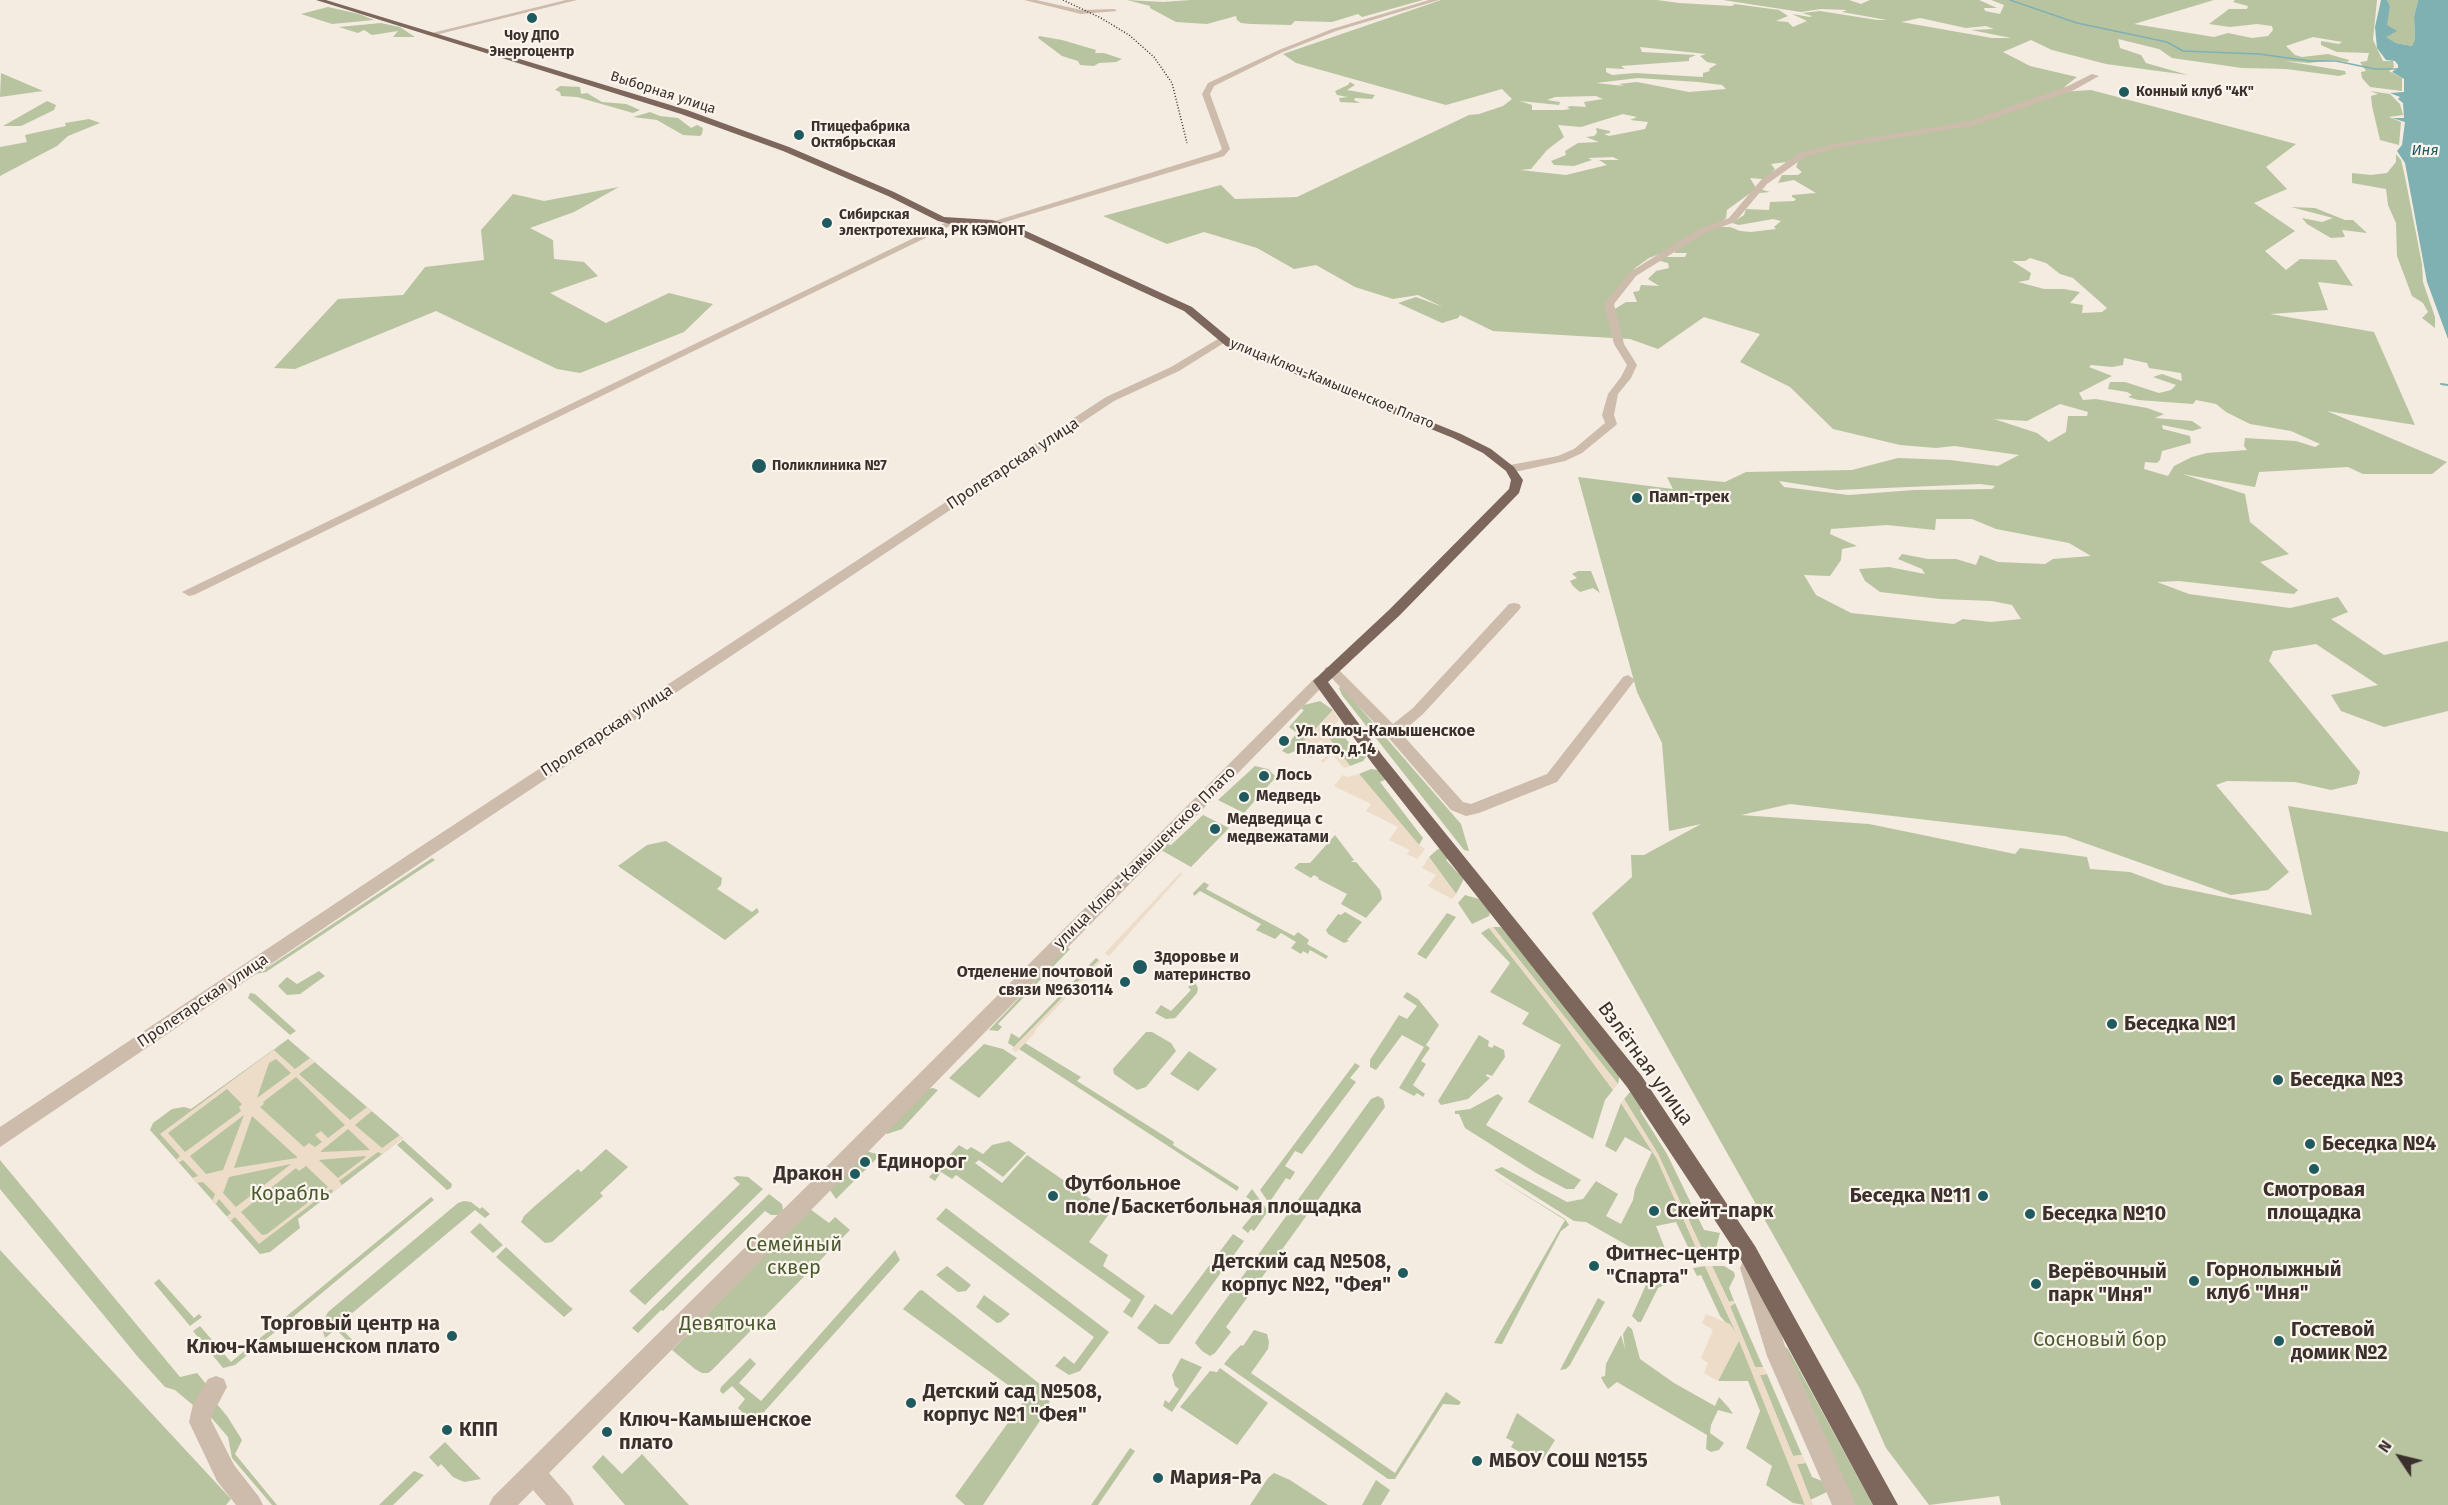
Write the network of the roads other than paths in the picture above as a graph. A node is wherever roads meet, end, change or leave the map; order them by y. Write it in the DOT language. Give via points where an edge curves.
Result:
graph roads {
  1 [pos="319,0"];
  2 [pos="574,0"];
  3 [pos="1027,0"];
  4 [pos="1437,0"];
  5 [pos="1114,11"];
  6 [pos="431,34"];
  7 [pos="2095,76"];
  8 [pos="954,222"];
  9 [pos="992,223"];
  10 [pos="1223,339"];
  11 [pos="1510,469"];
  12 [pos="189,592"];
  13 [pos="1514,607"];
  14 [pos="1326,676"];
  15 [pos="1628,680"];
  16 [pos="1300,700"];
  17 [pos="1337,706"];
  18 [pos="1392,732"];
  19 [pos="0,1138"];
  20 [pos="1748,1253"];
  21 [pos="216,1388"];
  22 [pos="534,1474"];
  23 [pos="251,1505"];
  24 [pos="501,1505"];
  25 [pos="562,1505"];
  26 [pos="1844,1505"];
  27 [pos="1886,1505"];
  1 -- 6 [label="main road, Выборная улица"];
  2 -- 6 [label="street"];
  3 -- 5 [label="street" via="1081,12"];
  4 -- 9 [label="street" via="1334,30 1211,85 1206,94 1226,148 1221,154"];
  6 -- 8 [label="main road, Выборная улица" via="714,123 786,149"];
  7 -- 11 [label="street" via="1972,123 1802,155 1764,182 1732,220 1702,231 1633,274 1609,304 1619,344 1632,365 1614,394 1608,415 1611,424 1578,451 1561,459"];
  8 -- 9 [label="main road, Выборная улица"];
  8 -- 12 [label="street"];
  9 -- 10 [label="main road, улица Ключ-Камышенское Плато" via="1031,236 1188,309"];
  10 -- 11 [label="main road, улица Ключ-Камышенское Плато" via="1457,436 1487,451"];
  10 -- 19 [label="street, Пролетарская улица" via="1175,369 1110,399"];
  11 -- 14 [label="main road, улица Ключ-Камышенское Плато" via="1517,480 1515,490"];
  13 -- 18 [label="street" via="1419,711"];
  14 -- 16 [label="street, улица Ключ-Камышенское Плато"];
  14 -- 17 [label="main road, Взлётная улица"];
  14 -- 18 [label="street"];
  15 -- 18 [label="street" via="1552,778 1473,809 1458,807"];
  16 -- 17 [label="street" via="1318,697"];
  16 -- 22 [label="street, улица Ключ-Камышенское Плато"];
  17 -- 20 [label="main road, Взлётная улица" via="1634,1081"];
  20 -- 26 [label="street" via="1775,1348"];
  20 -- 27 [label="main road, Взлётная улица"];
  21 -- 23 [label="street" via="201,1412 200,1422 225,1473"];
  22 -- 24 [label="street, улица Ключ-Камышенское Плато"];
  22 -- 25 [label="street"];
}
